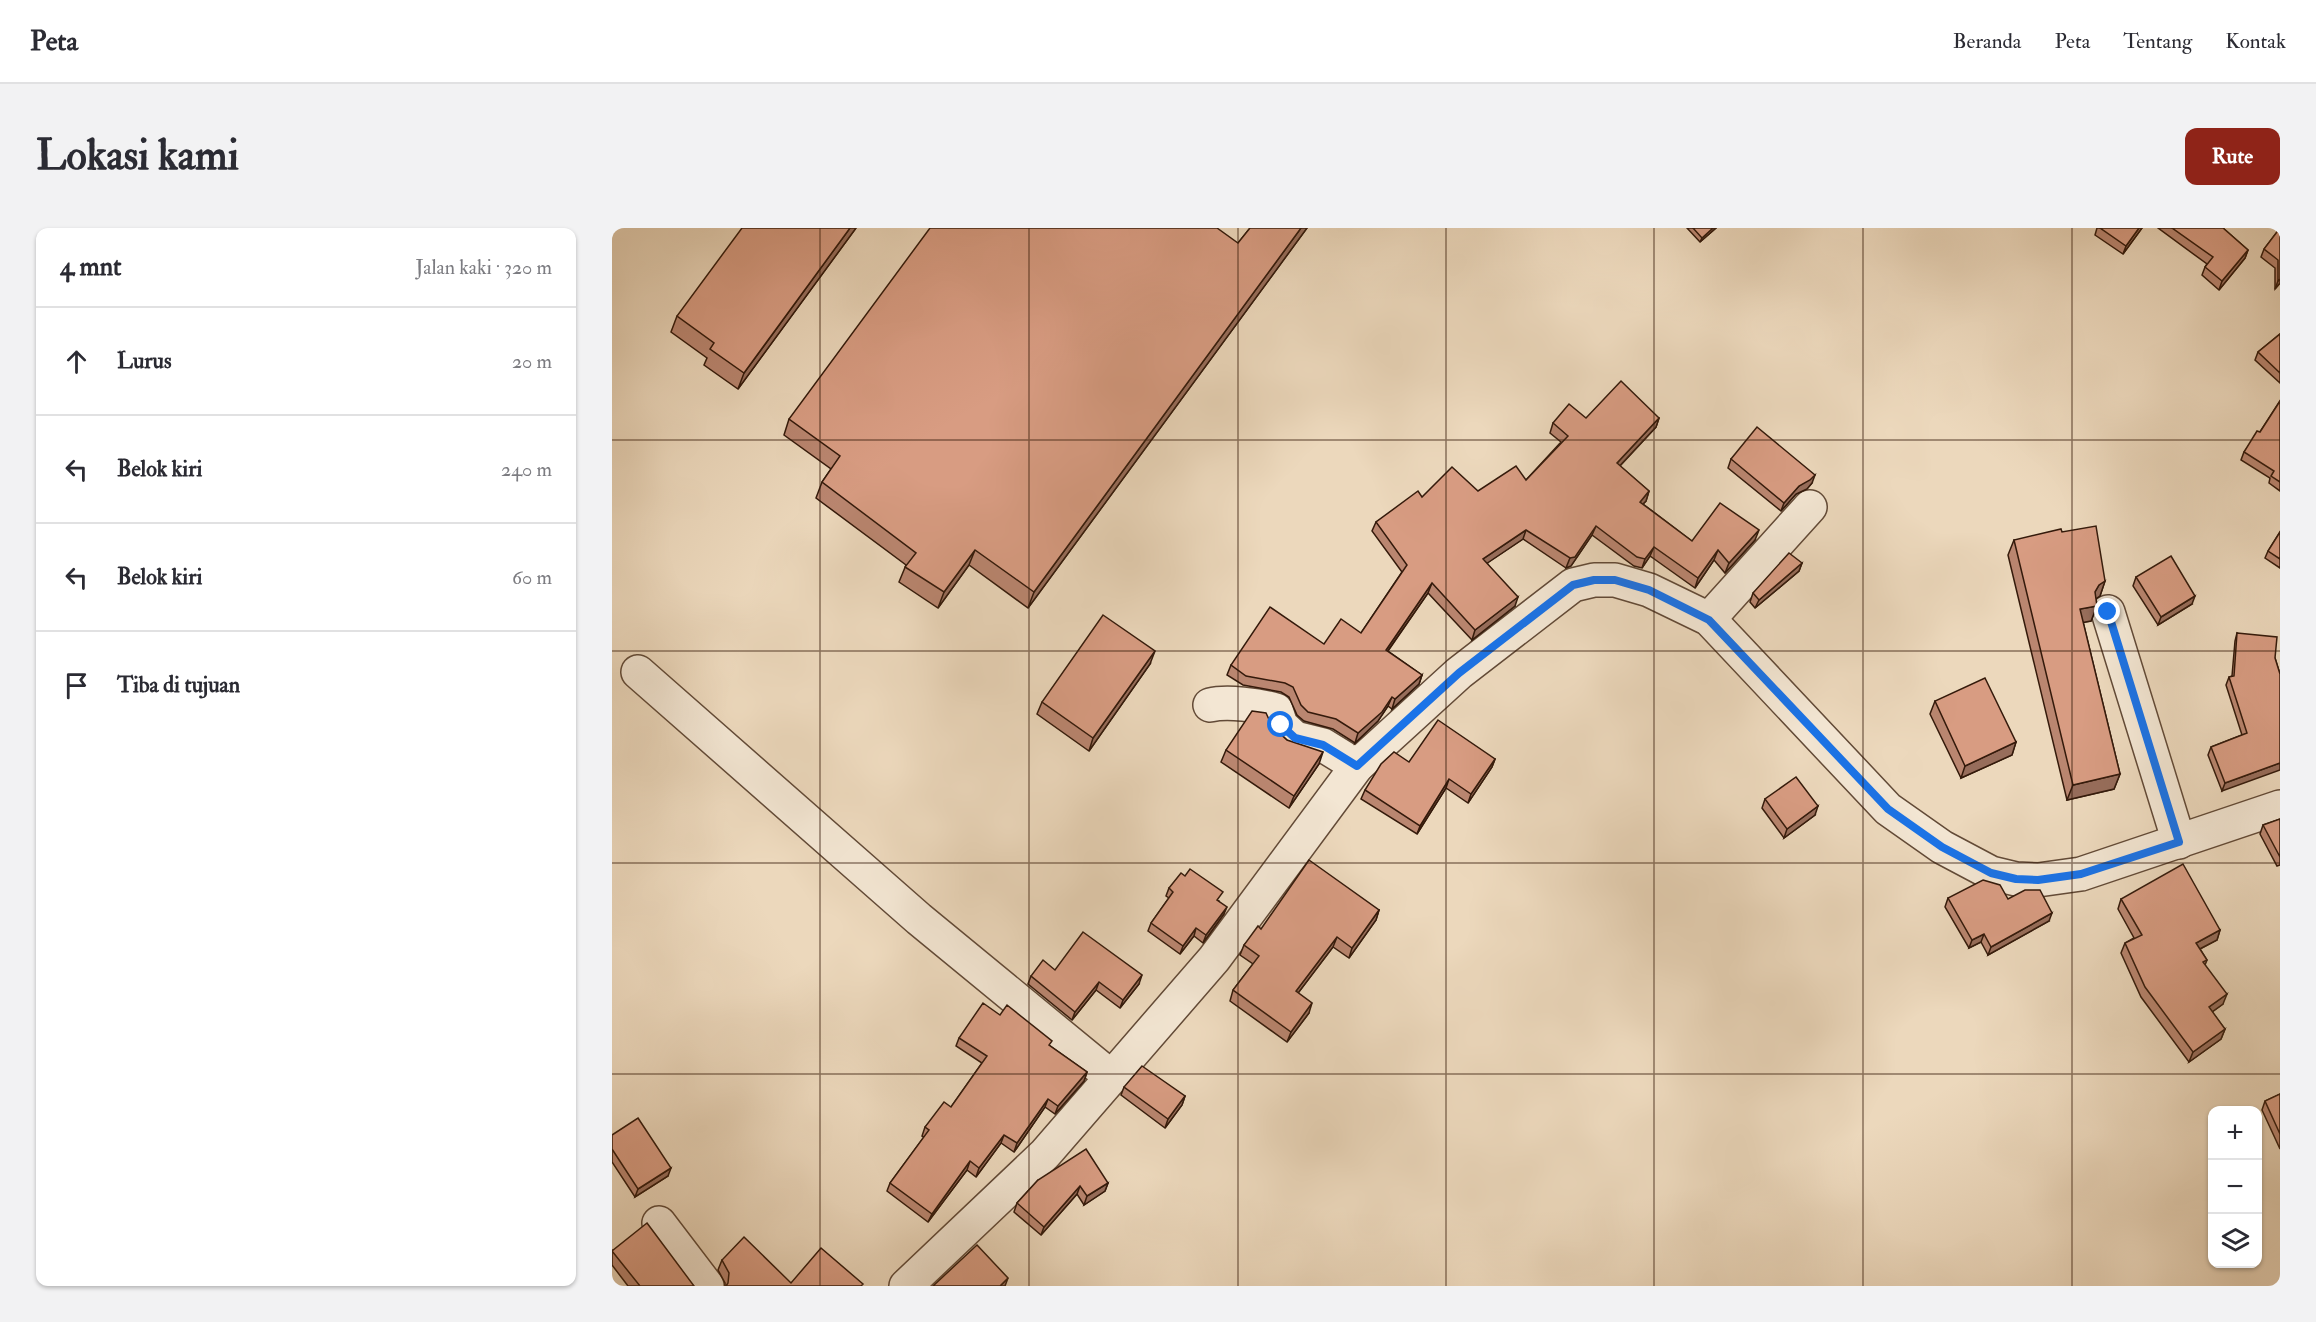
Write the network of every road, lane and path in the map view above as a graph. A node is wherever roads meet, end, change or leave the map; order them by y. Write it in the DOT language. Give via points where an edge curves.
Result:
graph roads {
  1 [pos="1810,507"];
  2 [pos="2108,612"];
  3 [pos="1709,620"];
  4 [pos="638,672"];
  5 [pos="1210,705"];
  6 [pos="1357,766"];
  7 [pos="2280,807"];
  8 [pos="2179,842"];
  9 [pos="1110,1076"];
  10 [pos="658,1223"];
  11 [pos="707,1286"];
  12 [pos="906,1286"];
  1 -- 3 [label="street"];
  2 -- 8 [label="street"];
  3 -- 6 [label="street" via="1649,590 1615,580 1573,585 1459,673"];
  3 -- 8 [label="street" via="1888,809 1942,847 1991,873 2038,880 2081,874"];
  4 -- 9 [label="street" via="919,919"];
  5 -- 6 [label="street" via="1222,702 1276,710 1281,725 1295,738 1323,745"];
  6 -- 9 [label="street" via="1214,959"];
  7 -- 8 [label="street"];
  9 -- 12 [label="street" via="1045,1154"];
  10 -- 11 [label="street"];
}
